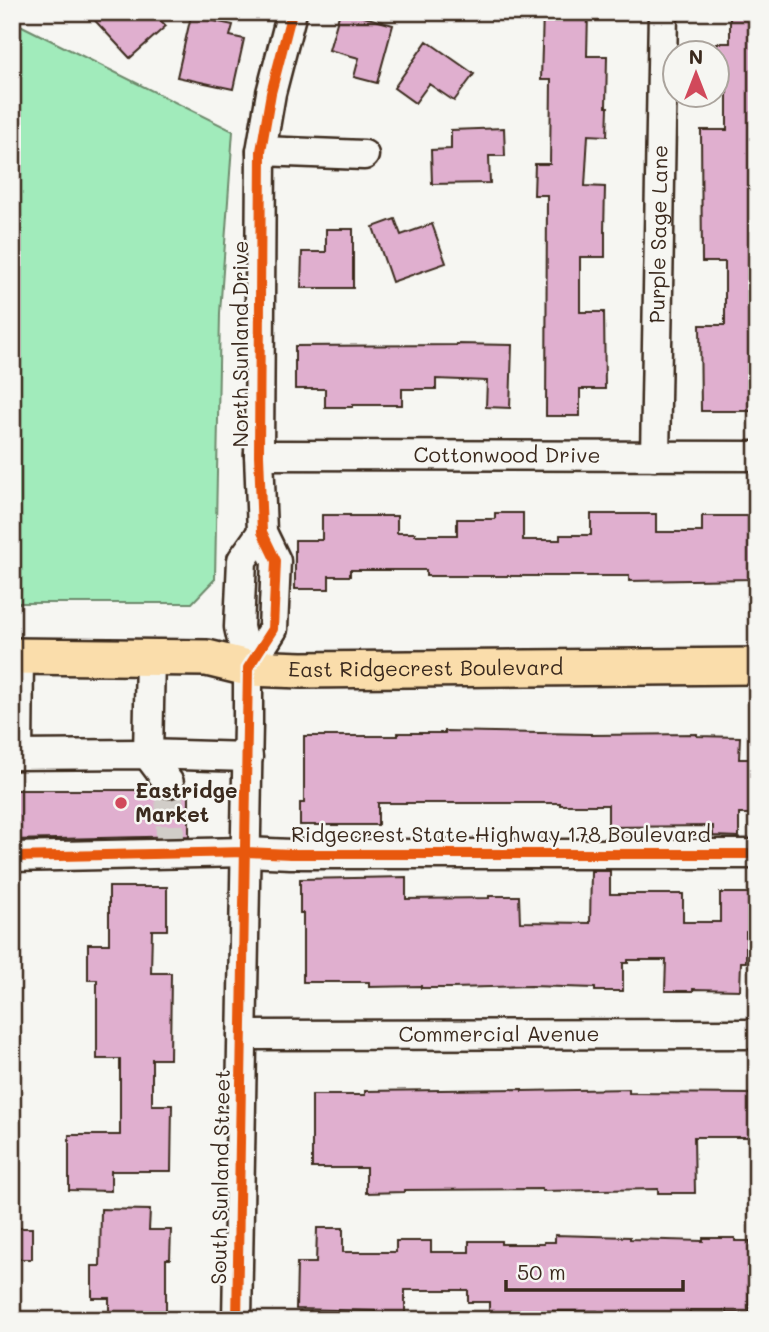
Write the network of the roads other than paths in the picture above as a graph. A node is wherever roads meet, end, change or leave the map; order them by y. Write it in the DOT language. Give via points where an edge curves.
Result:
graph roads {
  1 [pos="292,12"];
  2 [pos="663,12"];
  3 [pos="261,151"];
  4 [pos="364,155"];
  5 [pos="259,456"];
  6 [pos="655,456"];
  7 [pos="757,456"];
  8 [pos="16,656"];
  9 [pos="150,657"];
  10 [pos="757,666"];
  11 [pos="248,668"];
  12 [pos="248,747"];
  13 [pos="15,755"];
  14 [pos="148,755"];
  15 [pos="169,783"];
  16 [pos="170,842"];
  17 [pos="246,852"];
  18 [pos="195,853"];
  19 [pos="757,855"];
  20 [pos="12,858"];
  21 [pos="757,1034"];
  22 [pos="242,1035"];
  23 [pos="237,1320"];
  1 -- 3 [label="street, North Sunland Drive"];
  2 -- 6 [label="street, Purple Sage Lane"];
  3 -- 4 [label="street"];
  3 -- 5 [label="street, North Sunland Drive"];
  5 -- 6 [label="street, Cottonwood Drive"];
  5 -- 11 [label="street, North Sunland Drive" via="262,532 276,561 273,629"];
  6 -- 7 [label="street, Cottonwood Drive"];
  8 -- 9 [label="main road, East Ridgecrest Boulevard"];
  8 -- 13 [label="street"];
  9 -- 11 [label="main road, East Ridgecrest Boulevard" via="207,658"];
  9 -- 14 [label="street"];
  10 -- 11 [label="main road, East Ridgecrest Boulevard"];
  11 -- 12 [label="street, South Sunland Street"];
  12 -- 14 [label="street"];
  12 -- 17 [label="street, South Sunland Street"];
  13 -- 14 [label="street"];
  14 -- 15 [label="street"];
  16 -- 18 [label="street"];
  17 -- 18 [label="street, Ridgecrest State Highway 178 Boulevard"];
  17 -- 19 [label="street, Ridgecrest State Highway 178 Boulevard"];
  17 -- 22 [label="street, South Sunland Street"];
  18 -- 20 [label="street, Ridgecrest State Highway 178 Boulevard"];
  21 -- 22 [label="street, Commercial Avenue"];
  22 -- 23 [label="street, South Sunland Street"];
}
